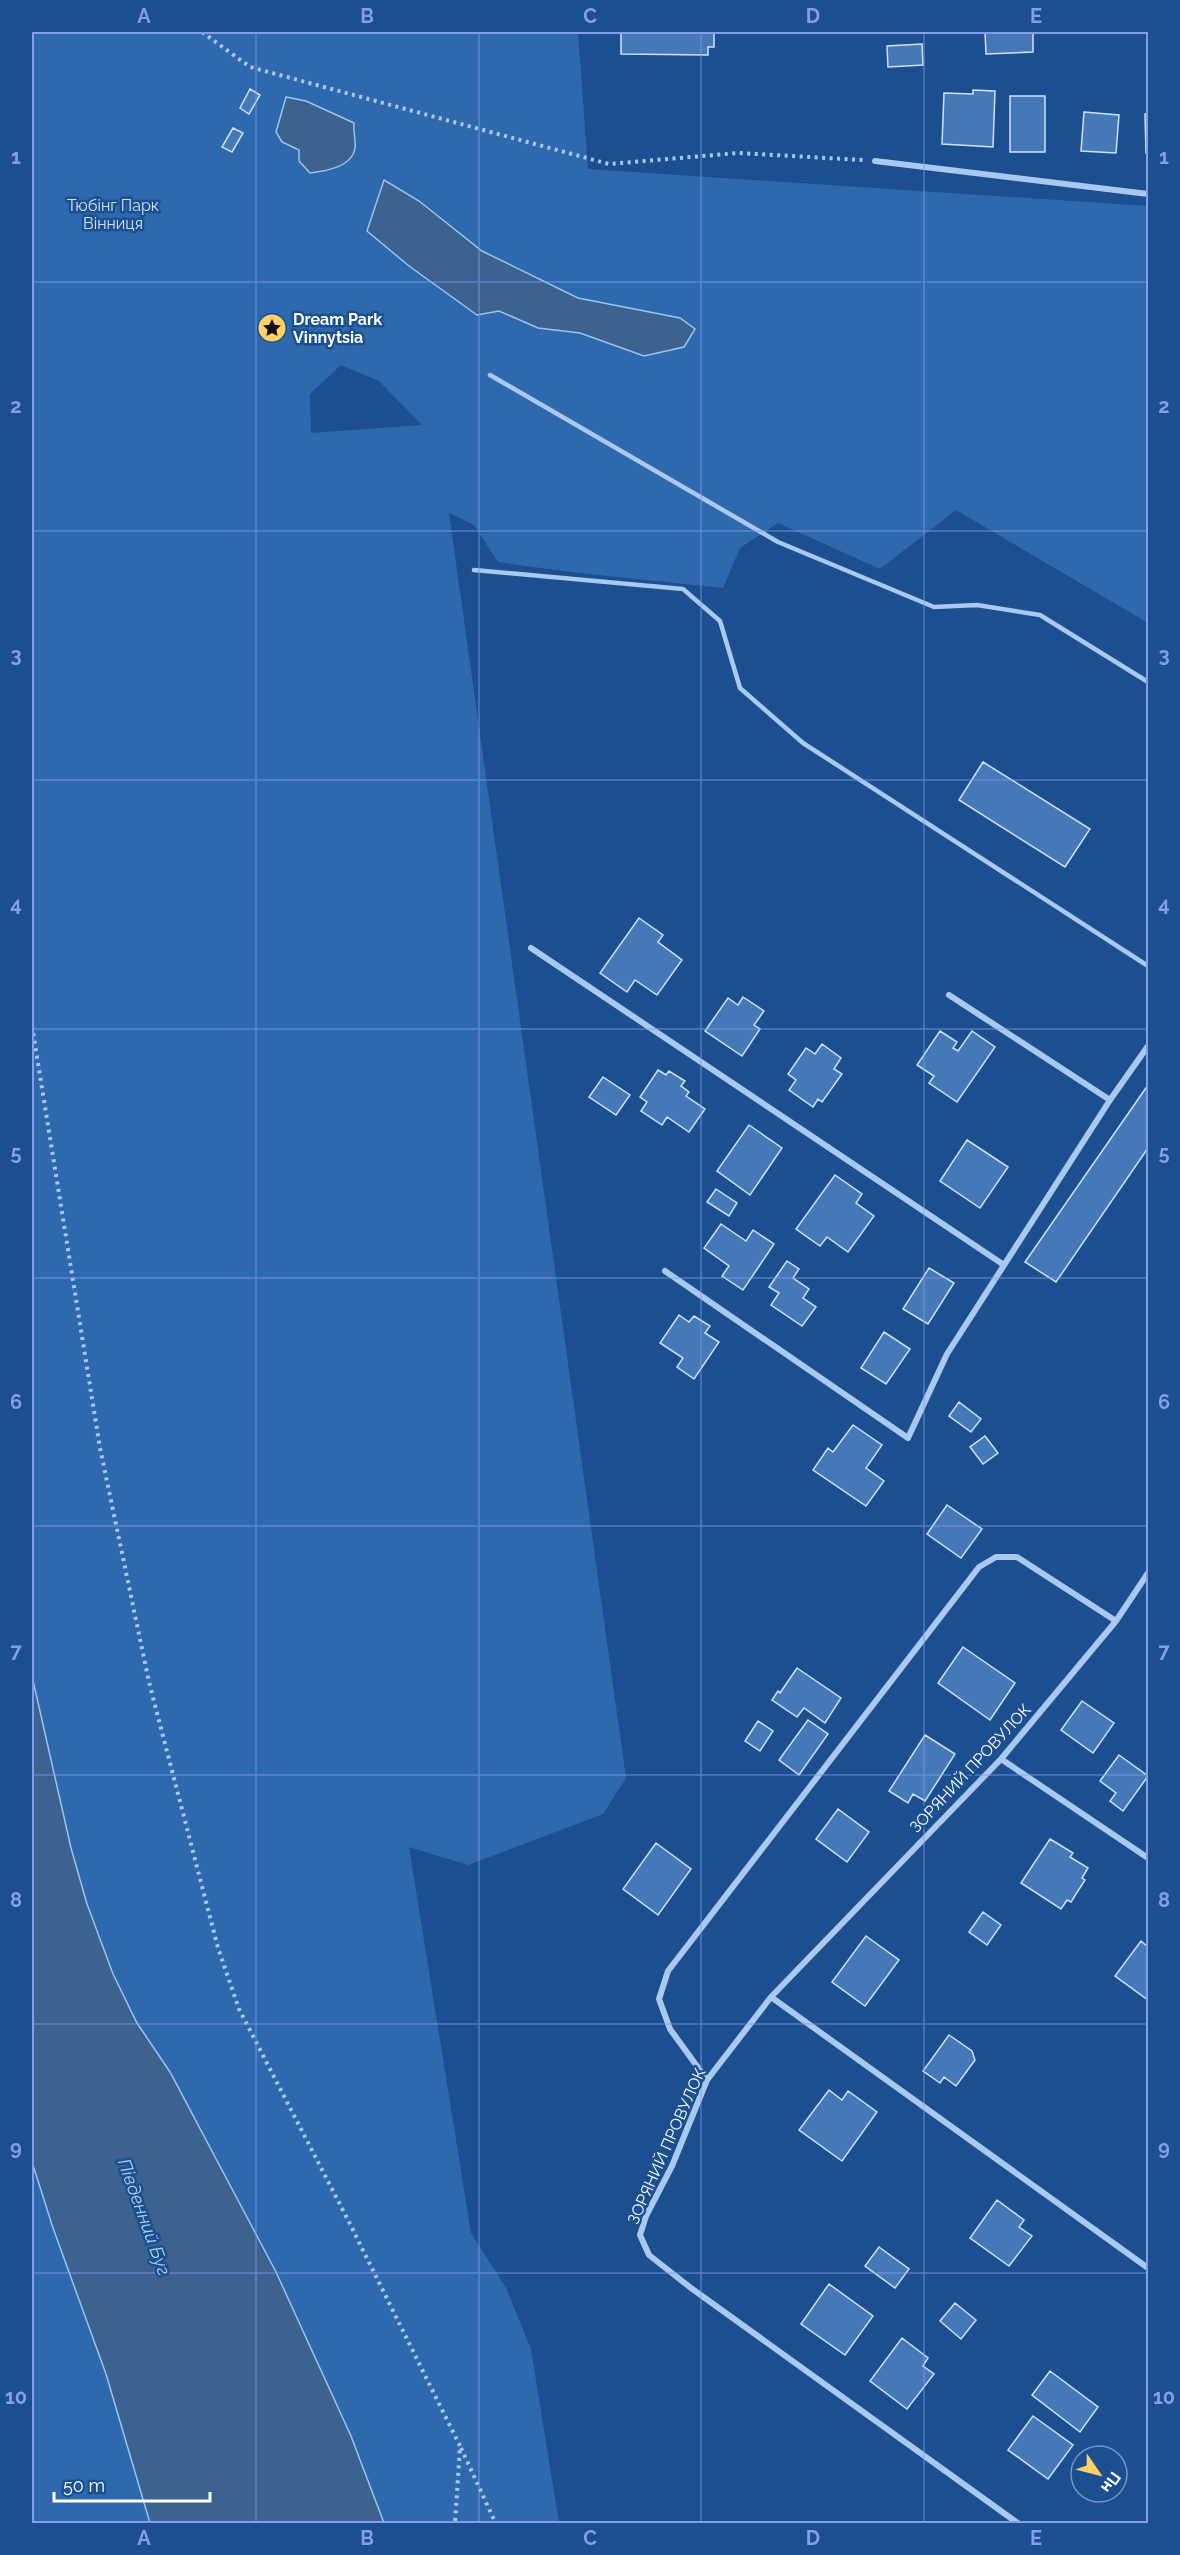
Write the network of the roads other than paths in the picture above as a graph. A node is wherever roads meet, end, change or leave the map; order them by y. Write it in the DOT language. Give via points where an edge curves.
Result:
graph roads {
  1 [pos="875,161"];
  2 [pos="1149,194"];
  3 [pos="490,375"];
  4 [pos="474,570"];
  5 [pos="1149,682"];
  6 [pos="531,948"];
  7 [pos="1149,966"];
  8 [pos="949,995"];
  9 [pos="1149,1046"];
  10 [pos="1110,1100"];
  11 [pos="1004,1265"];
  12 [pos="665,1271"];
  13 [pos="1149,1573"];
  14 [pos="1116,1621"];
  15 [pos="1001,1759"];
  16 [pos="1149,1858"];
  17 [pos="771,1997"];
  18 [pos="707,2079"];
  19 [pos="1149,2268"];
  20 [pos="1019,2523"];
  1 -- 2 [label="street"];
  3 -- 5 [label="lane" via="778,542 934,607 977,605 1040,615"];
  4 -- 7 [label="lane" via="683,590 720,621 740,688 803,743"];
  6 -- 11 [label="street"];
  8 -- 10 [label="street"];
  9 -- 10 [label="street"];
  10 -- 11 [label="street"];
  11 -- 12 [label="street" via="947,1354 908,1438"];
  13 -- 14 [label="street, ЗОРЯНИЙ ПРОВУЛОК"];
  14 -- 15 [label="street, ЗОРЯНИЙ ПРОВУЛОК"];
  14 -- 18 [label="street" via="1017,1557 996,1557 979,1567 668,1971 659,1999 670,2029"];
  15 -- 16 [label="street"];
  15 -- 17 [label="street, ЗОРЯНИЙ ПРОВУЛОК"];
  17 -- 18 [label="street, ЗОРЯНИЙ ПРОВУЛОК"];
  17 -- 19 [label="street"];
  18 -- 20 [label="street, ЗОРЯНИЙ ПРОВУЛОК" via="672,2166 646,2216 640,2235 649,2255"];
}
